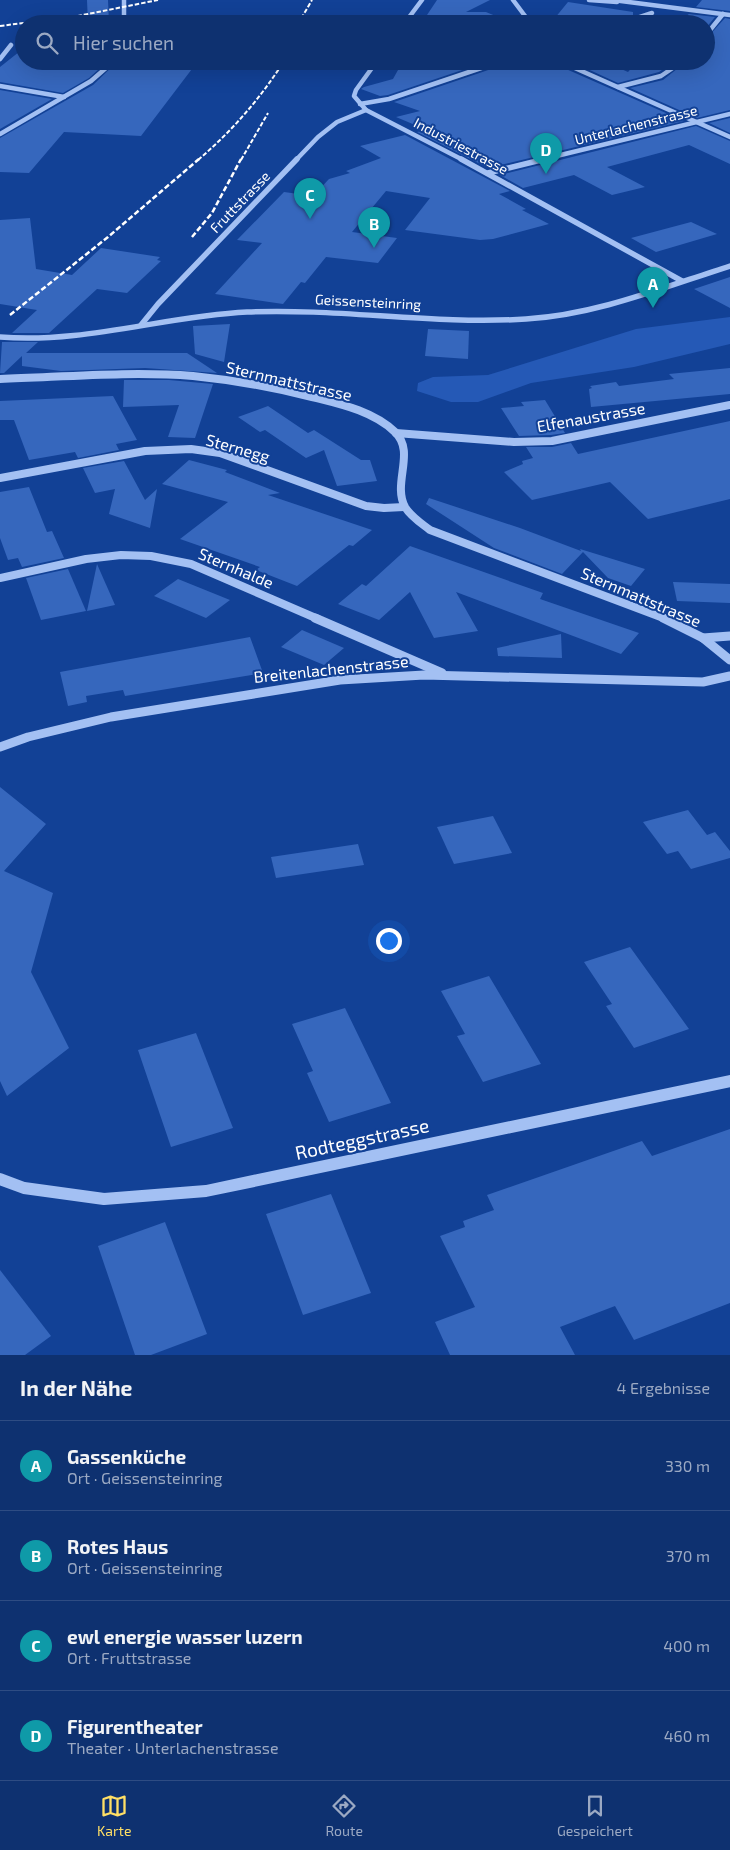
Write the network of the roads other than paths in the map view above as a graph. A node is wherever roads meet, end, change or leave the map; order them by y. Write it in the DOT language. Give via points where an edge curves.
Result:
graph roads {
  1 [pos="124,0"];
  2 [pos="422,0"];
  3 [pos="513,0"];
  4 [pos="589,0"];
  5 [pos="613,0"];
  6 [pos="625,2"];
  7 [pos="124,12"];
  8 [pos="652,13"];
  9 [pos="723,14"];
  10 [pos="411,15"];
  11 [pos="524,15"];
  12 [pos="646,15"];
  13 [pos="730,15"];
  14 [pos="715,24"];
  15 [pos="11,45"];
  16 [pos="0,59"];
  17 [pos="104,70"];
  18 [pos="370,70"];
  19 [pos="475,70"];
  20 [pos="579,70"];
  21 [pos="674,70"];
  22 [pos="0,86"];
  23 [pos="618,88"];
  24 [pos="64,97"];
  25 [pos="360,104"];
  26 [pos="366,110"];
  27 [pos="730,114"];
  28 [pos="696,122"];
  29 [pos="0,134"];
  30 [pos="730,137"];
  31 [pos="488,173"];
  32 [pos="730,266"];
  33 [pos="682,281"];
  34 [pos="140,325"];
  35 [pos="0,337"];
  36 [pos="0,378"];
  37 [pos="730,405"];
  38 [pos="396,433"];
  39 [pos="0,478"];
  40 [pos="404,506"];
  41 [pos="0,578"];
  42 [pos="730,636"];
  43 [pos="703,638"];
  44 [pos="730,660"];
  45 [pos="447,676"];
  46 [pos="730,676"];
  47 [pos="0,748"];
  48 [pos="730,1081"];
  49 [pos="0,1180"];
  1 -- 7 [label="street"];
  2 -- 10 [label="street"];
  3 -- 11 [label="street"];
  4 -- 6 [label="street"];
  5 -- 6 [label="street"];
  6 -- 9 [label="street"];
  8 -- 12 [label="street"];
  9 -- 13 [label="street"];
  9 -- 14 [label="street"];
  15 -- 16 [label="street"];
  17 -- 24 [label="street"];
  18 -- 25 [label="street" via="354,96"];
  19 -- 25 [label="street" via="389,98"];
  20 -- 23 [label="street"];
  21 -- 23 [label="street" via="656,79"];
  22 -- 24 [label="street"];
  23 -- 28 [label="street"];
  24 -- 29 [label="street"];
  25 -- 26 [label="street, Industriestrasse"];
  26 -- 31 [label="street, Industriestrasse"];
  26 -- 34 [label="street, Fruttstrasse" via="337,122 318,137"];
  27 -- 28 [label="street, Unterlachenstrasse"];
  28 -- 30 [label="street"];
  28 -- 31 [label="street, Unterlachenstrasse"];
  31 -- 33 [label="street, Industriestrasse"];
  32 -- 33 [label="street, Geissensteinring"];
  33 -- 34 [label="street, Geissensteinring" via="591,308 527,319 268,311"];
  34 -- 35 [label="street, Geissensteinring" via="62,338"];
  36 -- 38 [label="street, Sternmattstrasse" via="127,376 218,379 333,402 362,413"];
  37 -- 38 [label="street, Elfenaustrasse" via="552,441 514,442"];
  38 -- 40 [label="street" via="404,448 399,494"];
  39 -- 40 [label="street, Sternegg" via="145,451 191,449 220,454 366,506"];
  40 -- 43 [label="street, Sternmattstrasse" via="430,530 668,620"];
  41 -- 45 [label="street, Sternhalde" via="109,557 138,555 164,558 191,564"];
  42 -- 43 [label="street"];
  43 -- 44 [label="street, Sternmattstrasse"];
  45 -- 46 [label="street, Breitenlachenstrasse" via="703,682"];
  45 -- 47 [label="street, Breitenlachenstrasse" via="340,680 225,697 112,716"];
  48 -- 49 [label="street, Rodteggstrasse" via="206,1191 104,1199 24,1188"];
}
